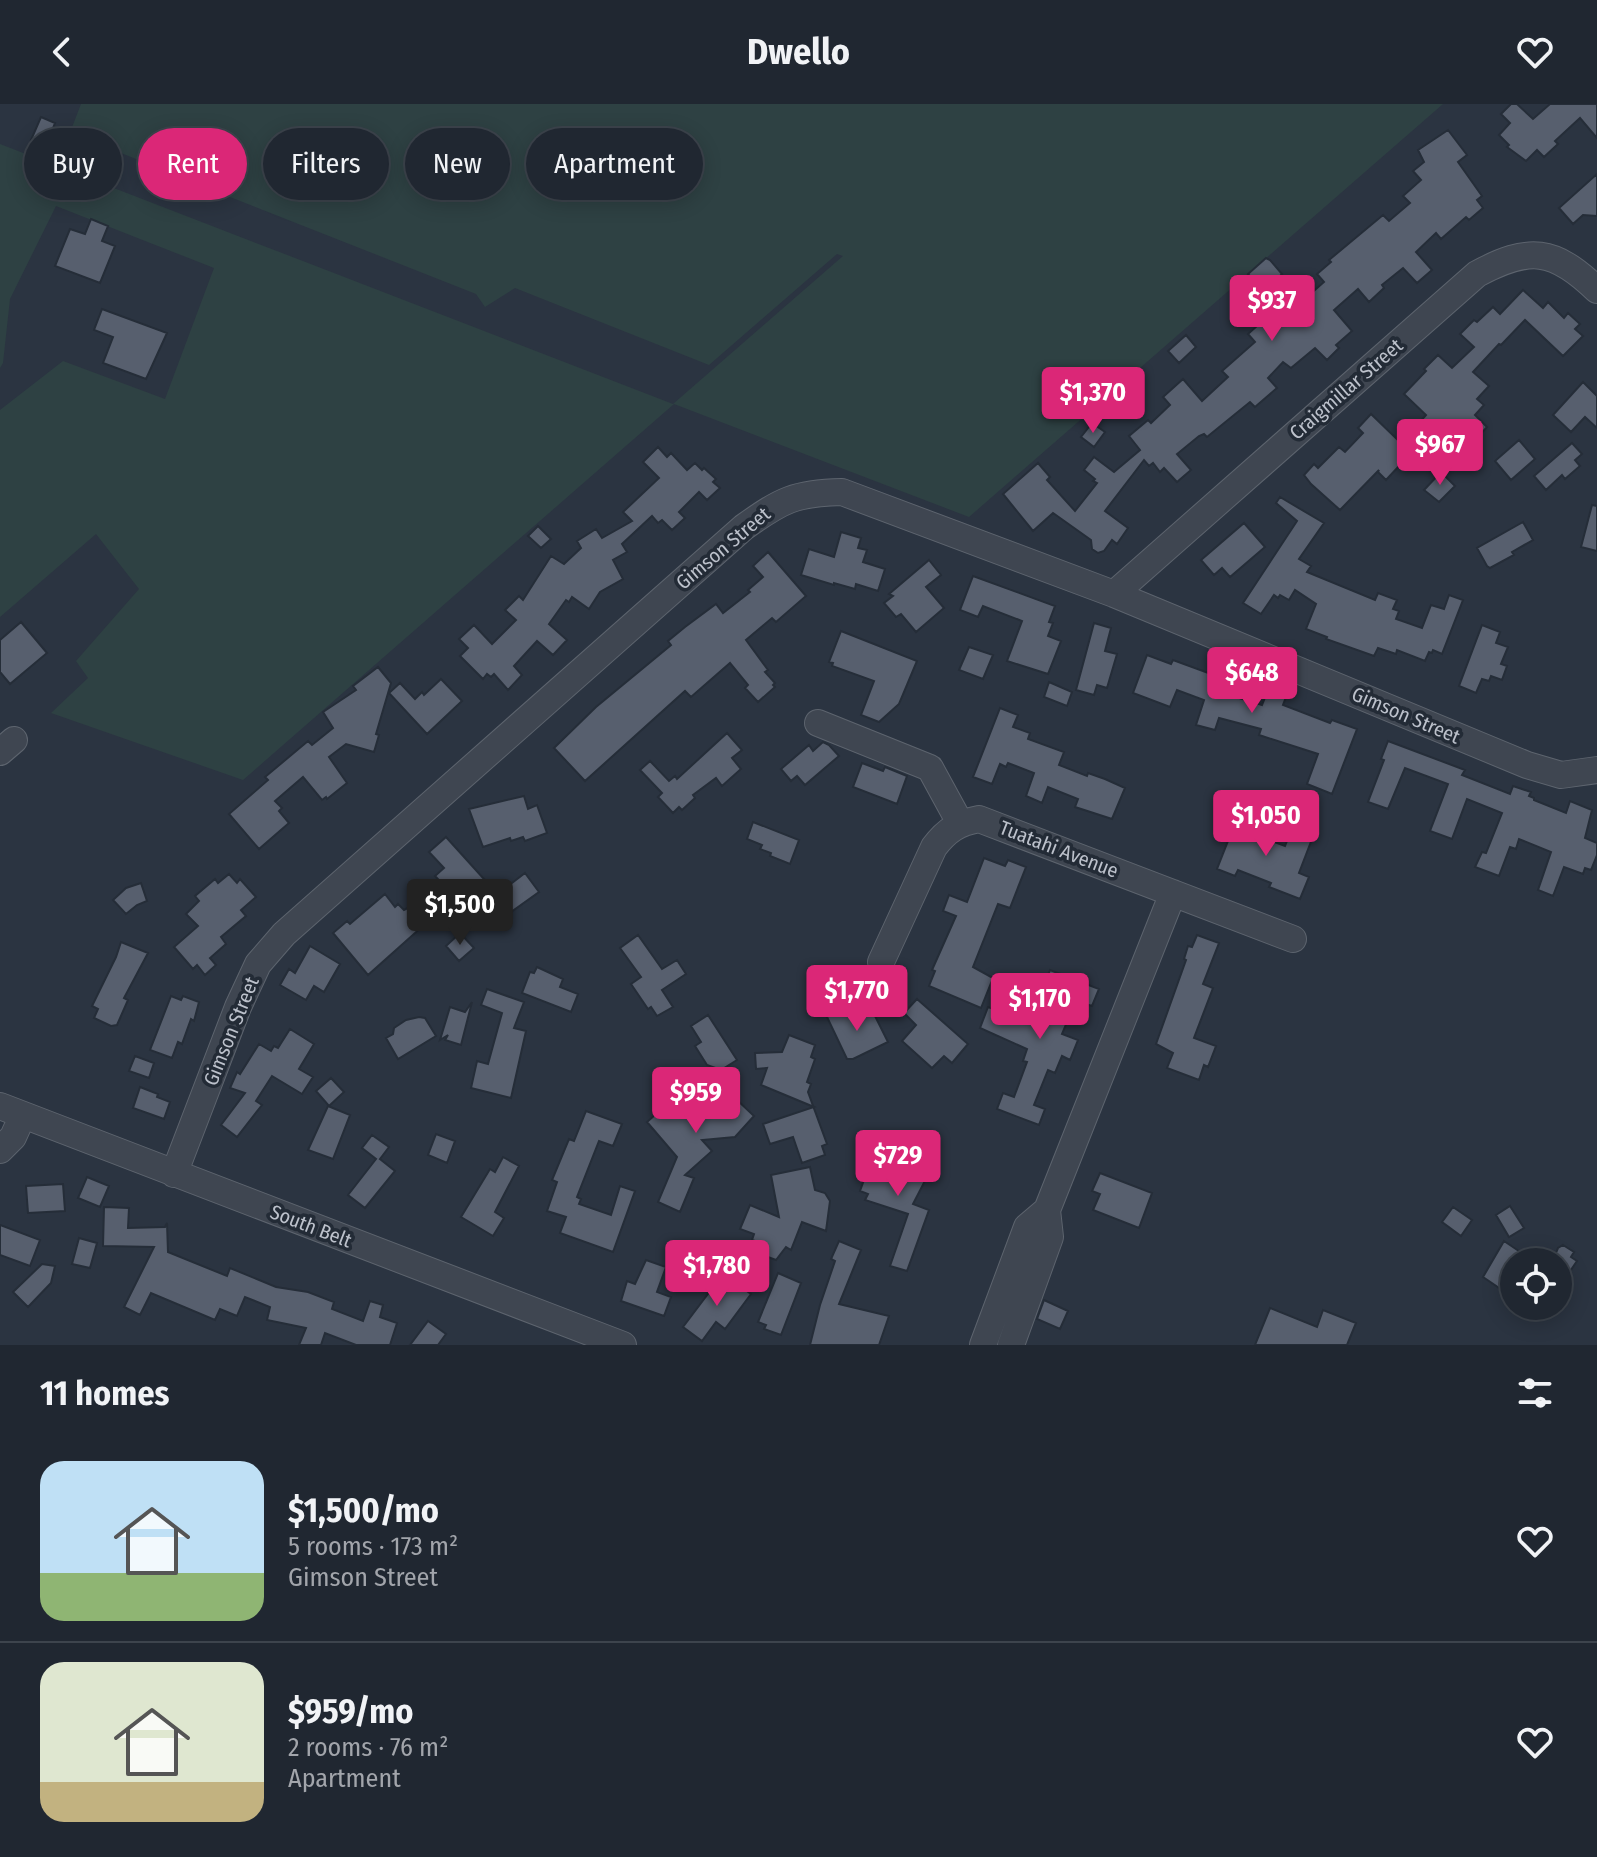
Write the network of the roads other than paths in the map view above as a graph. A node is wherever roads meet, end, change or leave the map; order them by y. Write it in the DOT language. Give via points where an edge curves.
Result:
graph roads {
  1 [pos="1597,290"];
  2 [pos="1114,594"];
  3 [pos="818,723"];
  4 [pos="1597,770"];
  5 [pos="960,823"];
  6 [pos="1173,893"];
  7 [pos="1293,939"];
  8 [pos="881,962"];
  9 [pos="12,1111"];
  10 [pos="0,1150"];
  11 [pos="174,1174"];
  12 [pos="1047,1210"];
  13 [pos="623,1345"];
  14 [pos="983,1345"];
  15 [pos="1011,1345"];
  1 -- 2 [label="street, Craigmillar Street" via="1562,261 1537,255 1505,259 1477,274"];
  2 -- 4 [label="street, Gimson Street" via="1527,765 1561,775"];
  2 -- 11 [label="street, Gimson Street" via="842,492 808,493 774,505 284,934 258,964 238,1007"];
  3 -- 5 [label="street" via="930,768"];
  5 -- 6 [label="street, Tuatahi Avenue" via="979,819 1003,826"];
  5 -- 8 [label="street" via="934,847"];
  6 -- 7 [label="street, Tuatahi Avenue"];
  6 -- 12 [label="street"];
  9 -- 10 [label="street" via="13,1137"];
  9 -- 11 [label="street, South Belt"];
  11 -- 13 [label="street, South Belt"];
  12 -- 14 [label="street" via="1027,1227"];
  12 -- 15 [label="street" via="1050,1237"];
}
